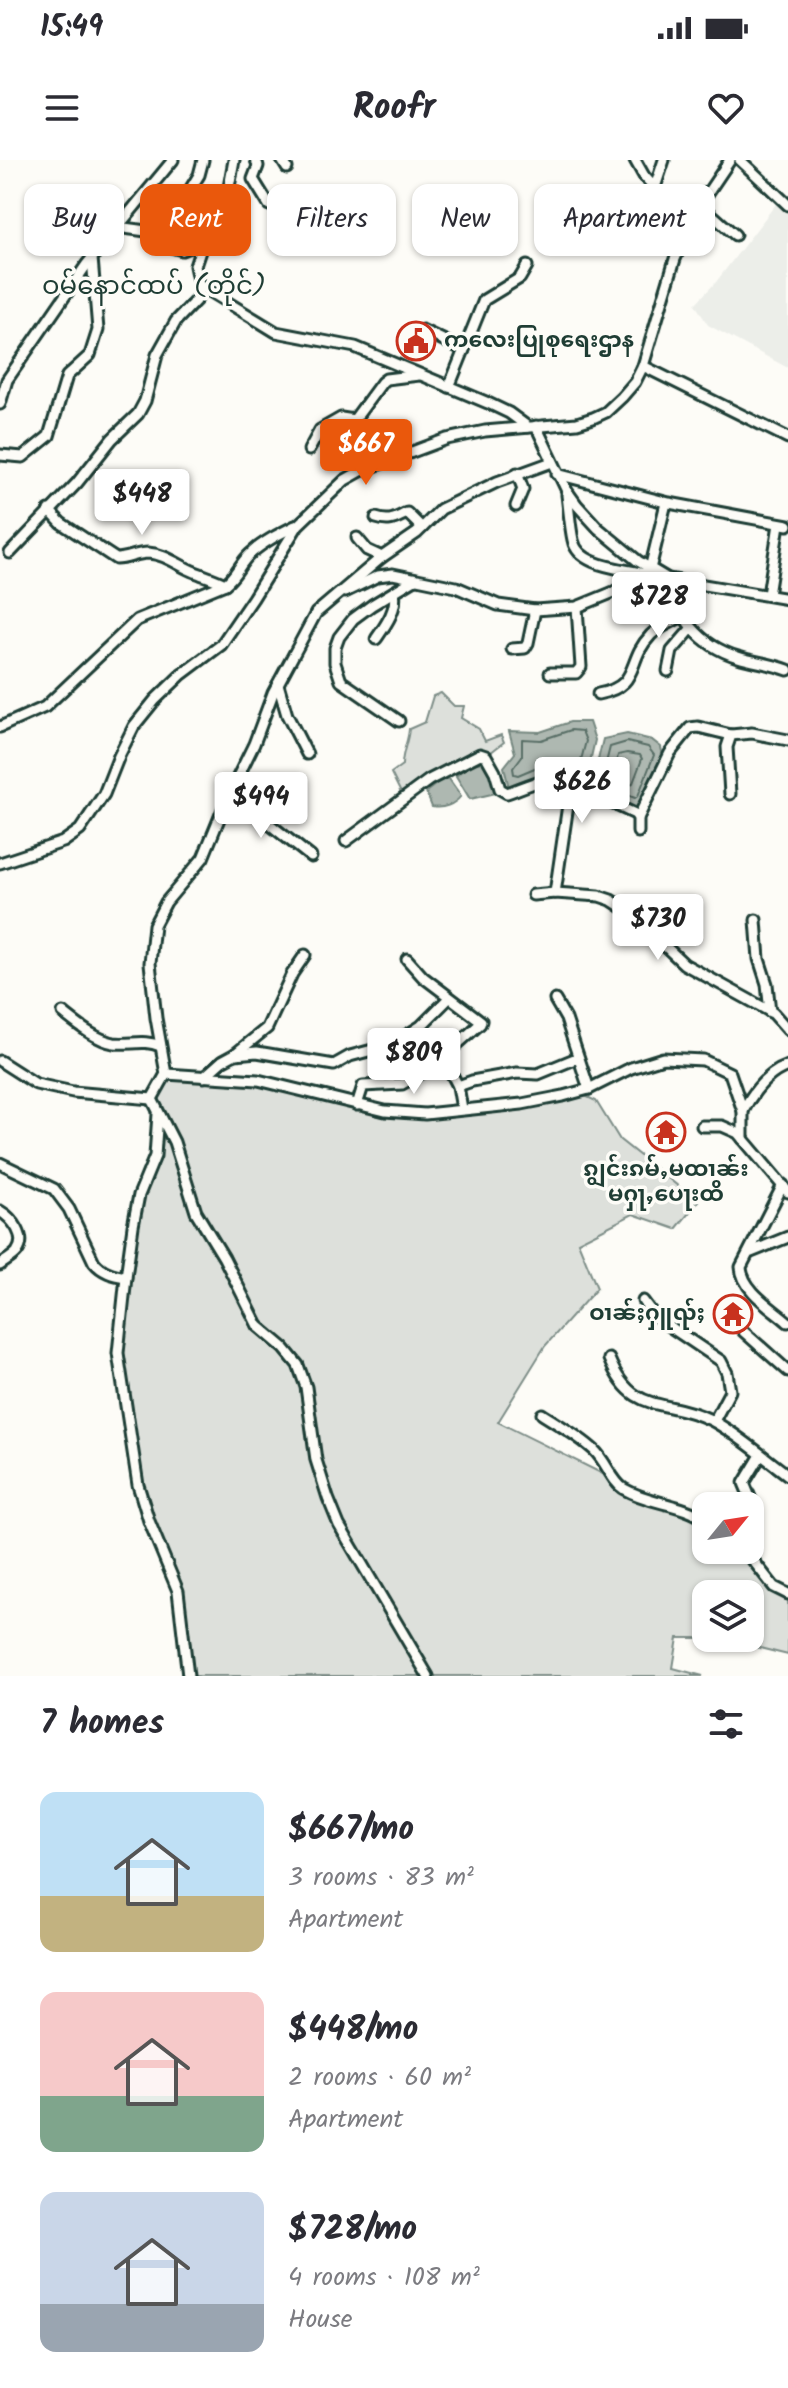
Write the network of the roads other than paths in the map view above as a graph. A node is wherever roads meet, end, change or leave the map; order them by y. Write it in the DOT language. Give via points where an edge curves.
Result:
graph roads {
  1 [pos="173,160"];
  2 [pos="203,160"];
  3 [pos="234,160"];
  4 [pos="256,160"];
  5 [pos="635,160"];
  6 [pos="664,160"];
  7 [pos="730,160"];
  8 [pos="740,160"];
  9 [pos="193,184"];
  10 [pos="230,184"];
  11 [pos="651,184"];
  12 [pos="656,184"];
  13 [pos="714,184"];
  14 [pos="267,202"];
  15 [pos="788,205"];
  16 [pos="715,217"];
  17 [pos="124,219"];
  18 [pos="735,235"];
  19 [pos="198,256"];
  20 [pos="676,256"];
  21 [pos="92,258"];
  22 [pos="527,266"];
  23 [pos="199,285"];
  24 [pos="422,330"];
  25 [pos="464,350"];
  26 [pos="643,366"];
  27 [pos="420,375"];
  28 [pos="4,383"];
  29 [pos="449,387"];
  30 [pos="0,404"];
  31 [pos="354,420"];
  32 [pos="532,426"];
  33 [pos="788,438"];
  34 [pos="309,450"];
  35 [pos="0,455"];
  36 [pos="552,462"];
  37 [pos="373,466"];
  38 [pos="541,467"];
  39 [pos="517,473"];
  40 [pos="559,475"];
  41 [pos="567,491"];
  42 [pos="666,503"];
  43 [pos="516,506"];
  44 [pos="49,510"];
  45 [pos="376,518"];
  46 [pos="784,524"];
  47 [pos="298,525"];
  48 [pos="422,528"];
  49 [pos="357,538"];
  50 [pos="10,553"];
  51 [pos="382,557"];
  52 [pos="647,572"];
  53 [pos="415,579"];
  54 [pos="668,579"];
  55 [pos="225,584"];
  56 [pos="394,592"];
  57 [pos="768,595"];
  58 [pos="334,597"];
  59 [pos="788,599"];
  60 [pos="577,607"];
  61 [pos="535,610"];
  62 [pos="682,616"];
  63 [pos="691,629"];
  64 [pos="376,639"];
  65 [pos="512,649"];
  66 [pos="788,668"];
  67 [pos="668,671"];
  68 [pos="550,673"];
  69 [pos="278,684"];
  70 [pos="598,694"];
  71 [pos="399,721"];
  72 [pos="0,727"];
  73 [pos="731,735"];
  74 [pos="786,738"];
  75 [pos="307,754"];
  76 [pos="575,778"];
  77 [pos="730,794"];
  78 [pos="228,797"];
  79 [pos="638,818"];
  80 [pos="638,832"];
  81 [pos="346,841"];
  82 [pos="311,857"];
  83 [pos="0,863"];
  84 [pos="555,893"];
  85 [pos="533,895"];
  86 [pos="756,920"];
  87 [pos="305,955"];
  88 [pos="407,959"];
  89 [pos="449,998"];
  90 [pos="555,1000"];
  91 [pos="770,1012"];
  92 [pos="63,1013"];
  93 [pos="788,1030"];
  94 [pos="160,1046"];
  95 [pos="235,1054"];
  96 [pos="443,1057"];
  97 [pos="577,1058"];
  98 [pos="0,1061"];
  99 [pos="788,1066"];
  100 [pos="166,1074"];
  101 [pos="204,1077"];
  102 [pos="458,1086"];
  103 [pos="589,1089"];
  104 [pos="152,1099"];
  105 [pos="357,1105"];
  106 [pos="462,1109"];
  107 [pos="158,1110"];
  108 [pos="743,1111"];
  109 [pos="702,1126"];
  110 [pos="743,1139"];
  111 [pos="0,1163"];
  112 [pos="786,1189"];
  113 [pos="0,1211"];
  114 [pos="788,1237"];
  115 [pos="751,1252"];
  116 [pos="0,1265"];
  117 [pos="126,1277"];
  118 [pos="643,1301"];
  119 [pos="788,1322"];
  120 [pos="743,1331"];
  121 [pos="609,1359"];
  122 [pos="788,1371"];
  123 [pos="542,1414"];
  124 [pos="714,1421"];
  125 [pos="761,1455"];
  126 [pos="788,1475"];
  127 [pos="748,1492"];
  128 [pos="692,1511"];
  129 [pos="756,1564"];
  130 [pos="788,1594"];
  131 [pos="188,1676"];
  132 [pos="428,1676"];
  1 -- 17 [label="street"];
  2 -- 9 [label="street"];
  3 -- 10 [label="street"];
  4 -- 14 [label="street" via="253,179"];
  5 -- 11 [label="street"];
  6 -- 12 [label="street"];
  7 -- 13 [label="street"];
  8 -- 15 [label="street"];
  16 -- 18 [label="street"];
  19 -- 23 [label="street"];
  20 -- 26 [label="street"];
  21 -- 28 [label="street"];
  21 -- 35 [label="street" via="98,330 90,355 67,376 49,436 23,457"];
  22 -- 25 [label="street" via="520,278 484,300"];
  23 -- 27 [label="street" via="276,332 355,347"];
  23 -- 44 [label="street" via="197,299 176,321 157,355 138,414"];
  24 -- 25 [label="street"];
  25 -- 29 [label="street"];
  26 -- 32 [label="street" via="606,412 577,423"];
  26 -- 33 [label="street"];
  27 -- 29 [label="street"];
  27 -- 31 [label="street" via="386,379"];
  28 -- 30 [label="street"];
  29 -- 32 [label="street"];
  31 -- 34 [label="street" via="341,418 320,430"];
  31 -- 37 [label="street"];
  32 -- 36 [label="street"];
  32 -- 37 [label="street" via="447,439"];
  36 -- 38 [label="street"];
  36 -- 40 [label="street"];
  37 -- 47 [label="street" via="345,480"];
  38 -- 39 [label="street"];
  38 -- 40 [label="street"];
  39 -- 43 [label="street" via="523,489"];
  39 -- 48 [label="street" via="441,509"];
  40 -- 41 [label="street"];
  40 -- 42 [label="street"];
  41 -- 52 [label="street"];
  41 -- 52 [label="street" via="576,549 589,560"];
  42 -- 46 [label="street"];
  42 -- 52 [label="street"];
  44 -- 50 [label="street"];
  44 -- 55 [label="street" via="116,559 158,555"];
  45 -- 48 [label="street" via="394,520 407,513"];
  46 -- 57 [label="street"];
  47 -- 55 [label="street" via="248,556"];
  47 -- 83 [label="street" via="221,645 164,691 134,726 104,794 80,830 63,842"];
  48 -- 51 [label="street"];
  49 -- 51 [label="street"];
  51 -- 58 [label="street"];
  52 -- 54 [label="street"];
  52 -- 60 [label="street" via="626,587"];
  53 -- 56 [label="street"];
  53 -- 58 [label="street" via="386,574"];
  53 -- 61 [label="street" via="456,587 498,605"];
  54 -- 57 [label="street"];
  54 -- 62 [label="street"];
  55 -- 72 [label="street" via="137,620 45,707"];
  56 -- 64 [label="street" via="395,605"];
  56 -- 71 [label="street" via="346,628 335,648 335,663 341,681"];
  57 -- 59 [label="street"];
  58 -- 69 [label="street" via="316,613"];
  60 -- 61 [label="street"];
  60 -- 68 [label="street" via="581,667 576,673"];
  61 -- 65 [label="street" via="528,643"];
  62 -- 63 [label="street"];
  62 -- 70 [label="street" via="652,632 620,688"];
  63 -- 66 [label="street" via="736,657"];
  63 -- 67 [label="street" via="672,651"];
  69 -- 75 [label="street"];
  69 -- 78 [label="street"];
  73 -- 74 [label="street"];
  73 -- 77 [label="street"];
  73 -- 79 [label="street" via="698,727 682,735"];
  76 -- 79 [label="street" via="585,779 607,801"];
  76 -- 81 [label="street" via="566,775 503,792 486,756 480,754 429,780"];
  76 -- 84 [label="street"];
  78 -- 82 [label="street"];
  78 -- 94 [label="street" via="203,858 154,925 150,963"];
  79 -- 80 [label="street"];
  84 -- 85 [label="street"];
  84 -- 91 [label="street" via="611,900 684,964"];
  86 -- 91 [label="street"];
  87 -- 95 [label="street" via="267,1028"];
  88 -- 89 [label="street"];
  89 -- 95 [label="street" via="421,1026 391,1045 334,1065 257,1052"];
  89 -- 96 [label="street" via="480,1024"];
  90 -- 97 [label="street"];
  91 -- 93 [label="street"];
  92 -- 94 [label="street" via="104,1040"];
  94 -- 100 [label="street"];
  95 -- 101 [label="street"];
  96 -- 102 [label="street"];
  96 -- 105 [label="street" via="402,1084 363,1086"];
  97 -- 102 [label="street" via="538,1074 517,1073"];
  97 -- 103 [label="street"];
  98 -- 104 [label="street" via="36,1084"];
  99 -- 108 [label="street" via="767,1078"];
  100 -- 101 [label="street"];
  100 -- 104 [label="street"];
  101 -- 105 [label="street" via="258,1080"];
  102 -- 106 [label="street"];
  103 -- 106 [label="street" via="522,1104"];
  103 -- 108 [label="street" via="663,1058 703,1060 730,1073"];
  104 -- 107 [label="street"];
  105 -- 106 [label="street" via="425,1114"];
  107 -- 117 [label="street" via="155,1156 139,1195"];
  107 -- 132 [label="street" via="196,1212 258,1326 298,1365 316,1460 339,1525"];
  108 -- 110 [label="street"];
  109 -- 110 [label="street" via="722,1126"];
  110 -- 112 [label="street"];
  111 -- 117 [label="street" via="54,1189 99,1269"];
  112 -- 115 [label="street"];
  113 -- 116 [label="street" via="15,1224 20,1246"];
  114 -- 115 [label="street"];
  115 -- 119 [label="street" via="741,1267 742,1278"];
  117 -- 131 [label="street" via="118,1353 138,1485 178,1591"];
  118 -- 124 [label="street" via="652,1313 721,1361 730,1391"];
  120 -- 122 [label="street"];
  121 -- 124 [label="street" via="636,1397"];
  123 -- 128 [label="street" via="595,1451 616,1484"];
  124 -- 125 [label="street"];
  125 -- 126 [label="street"];
  125 -- 127 [label="street" via="744,1483"];
  129 -- 130 [label="street" via="774,1587"];
}
